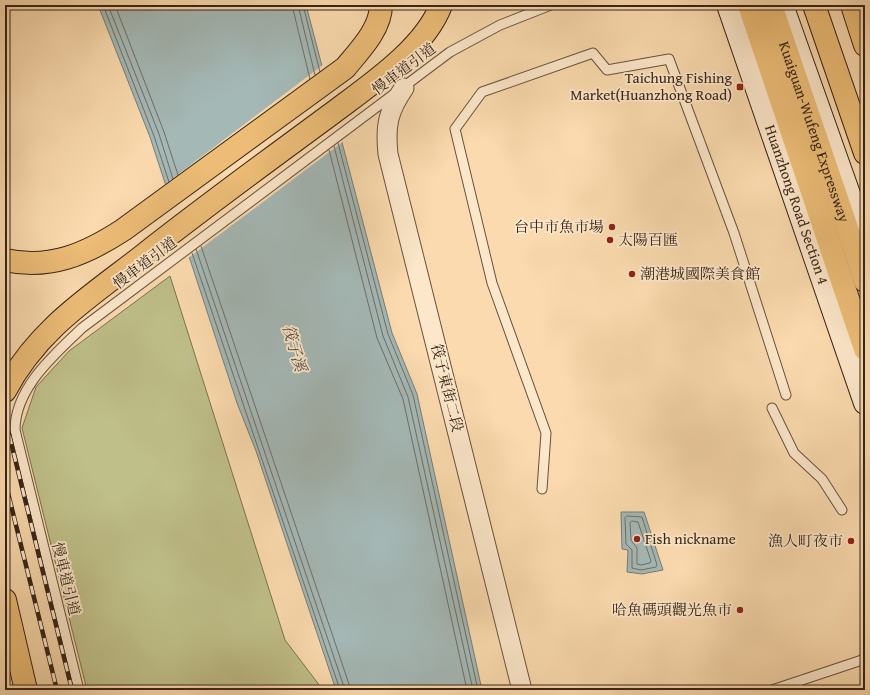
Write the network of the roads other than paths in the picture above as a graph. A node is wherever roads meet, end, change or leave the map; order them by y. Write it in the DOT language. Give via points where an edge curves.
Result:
graph roads {
  1 [pos="381,5"];
  2 [pos="441,5"];
  3 [pos="551,5"];
  4 [pos="728,5"];
  5 [pos="749,5"];
  6 [pos="771,5"];
  7 [pos="782,5"];
  8 [pos="814,5"];
  9 [pos="824,5"];
  10 [pos="852,5"];
  11 [pos="865,45"];
  12 [pos="404,88"];
  13 [pos="865,123"];
  14 [pos="865,153"];
  15 [pos="865,239"];
  16 [pos="5,260"];
  17 [pos="865,281"];
  18 [pos="865,349"];
  19 [pos="5,391"];
  20 [pos="786,395"];
  21 [pos="865,403"];
  22 [pos="772,408"];
  23 [pos="542,489"];
  24 [pos="842,510"];
  25 [pos="5,600"];
  26 [pos="865,659"];
  27 [pos="26,690"];
  28 [pos="79,690"];
  29 [pos="522,690"];
  30 [pos="772,690"];
  1 -- 16 [label="highway" via="375,26 345,68 152,210 95,248 79,255 45,262"];
  2 -- 19 [label="highway" via="437,18 404,57 54,326 26,357"];
  3 -- 12 [label="lane, 慢車道引道" via="500,25 450,52"];
  4 -- 21 [label="street, Huanzhong Road Section 4"];
  5 -- 18 [label="highway"];
  6 -- 17 [label="highway, Kuaiguan-Wufeng Expressway"];
  7 -- 15 [label="street"];
  8 -- 14 [label="highway"];
  9 -- 13 [label="street"];
  10 -- 11 [label="highway"];
  12 -- 28 [label="lane, 慢車道引道" via="82,328 31,382 20,403 14,430"];
  12 -- 29 [label="street, 筏子東街二段" via="389,115 386,132 388,154"];
  20 -- 23 [label="lane" via="734,233 669,59 607,70 593,53 482,92 455,129 492,283 546,433"];
  22 -- 24 [label="lane" via="794,453 822,479"];
  25 -- 27 [label="highway"];
  26 -- 30 [label="lane"];
}
